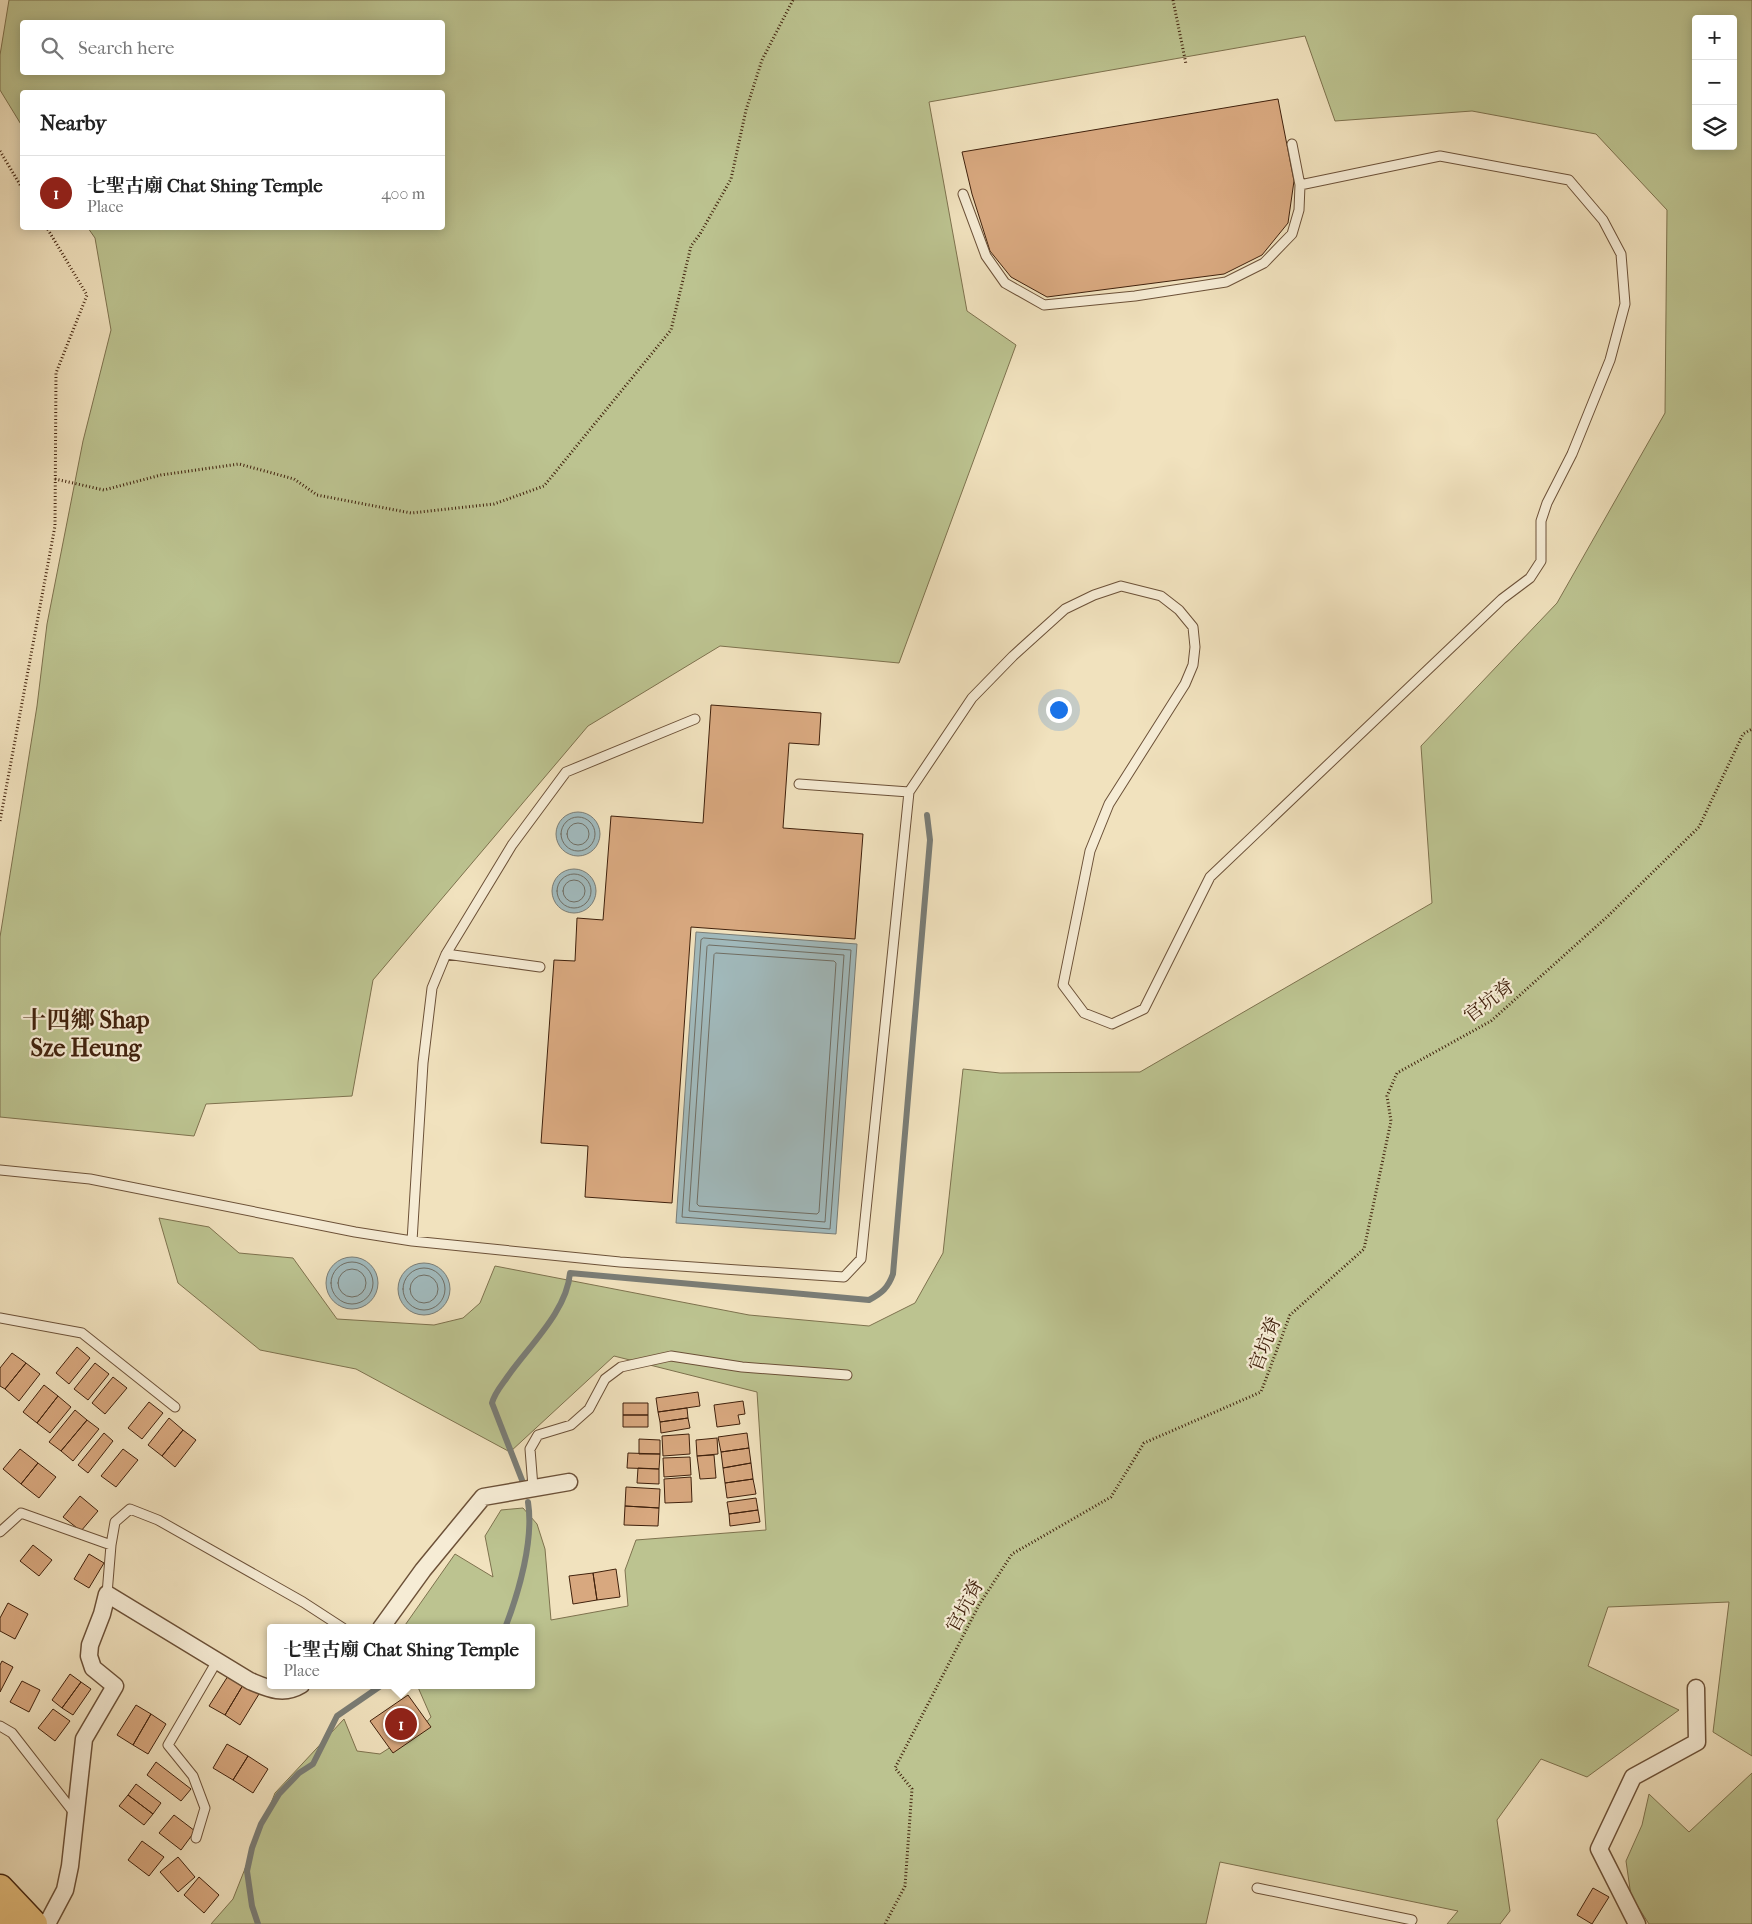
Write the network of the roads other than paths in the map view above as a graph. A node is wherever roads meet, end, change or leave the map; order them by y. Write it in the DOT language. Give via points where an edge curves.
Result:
graph roads {
  1 [pos="1292,144"];
  2 [pos="1300,185"];
  3 [pos="963,194"];
  4 [pos="695,719"];
  5 [pos="799,784"];
  6 [pos="909,792"];
  7 [pos="446,954"];
  8 [pos="540,967"];
  9 [pos="0,1170"];
  10 [pos="412,1241"];
  11 [pos="0,1318"];
  12 [pos="847,1375"];
  13 [pos="175,1407"];
  14 [pos="569,1482"];
  15 [pos="533,1487"];
  16 [pos="0,1532"];
  17 [pos="111,1545"];
  18 [pos="107,1594"];
  19 [pos="337,1624"];
  20 [pos="384,1624"];
  21 [pos="217,1661"];
  22 [pos="267,1688"];
  23 [pos="1696,1688"];
  24 [pos="268,1689"];
  25 [pos="288,1689"];
  26 [pos="0,1726"];
  27 [pos="76,1816"];
  28 [pos="196,1838"];
  29 [pos="0,1888"];
  30 [pos="1257,1888"];
  31 [pos="0,1919"];
  32 [pos="5,1924"];
  33 [pos="34,1924"];
  34 [pos="47,1924"];
  35 [pos="1409,1924"];
  36 [pos="1637,1924"];
  1 -- 2 [label="lane"];
  2 -- 3 [label="lane" via="1299,210 1292,234 1264,263 1226,282 1136,296 1044,305 1005,283 986,256"];
  2 -- 6 [label="lane" via="1440,156 1569,180 1603,220 1621,254 1625,304 1610,360 1541,520 1541,561 1530,578 1502,599 1210,876 1144,1009 1112,1024 1084,1014 1063,985 1090,851 1109,804 1185,684 1193,665 1193,627 1179,610 1161,596 1121,586 1065,609 972,698"];
  4 -- 7 [label="lane" via="566,772 512,845"];
  5 -- 6 [label="lane"];
  6 -- 10 [label="lane" via="861,1259 844,1277 620,1262"];
  7 -- 8 [label="lane"];
  7 -- 10 [label="lane" via="432,988 423,1063"];
  9 -- 10 [label="lane" via="90,1179"];
  11 -- 13 [label="lane" via="82,1333"];
  12 -- 15 [label="lane" via="671,1356 621,1367 604,1380 589,1409 571,1425 538,1435 530,1449"];
  14 -- 15 [label="street"];
  15 -- 20 [label="street" via="483,1497"];
  16 -- 17 [label="lane" via="21,1513"];
  17 -- 18 [label="lane"];
  17 -- 19 [label="lane" via="115,1522 130,1510 139,1512 304,1602"];
  18 -- 21 [label="street"];
  18 -- 27 [label="street" via="89,1656 93,1668 115,1686 84,1739"];
  21 -- 22 [label="street"];
  21 -- 28 [label="lane" via="168,1745 193,1776 205,1808"];
  23 -- 36 [label="street" via="1697,1742 1633,1777 1599,1850"];
  24 -- 25 [label="street"];
  26 -- 27 [label="lane" via="12,1733"];
  27 -- 34 [label="street" via="65,1890"];
  29 -- 33 [label="main road"];
  30 -- 35 [label="lane" via="1412,1920"];
  31 -- 32 [label="main road"];
}
